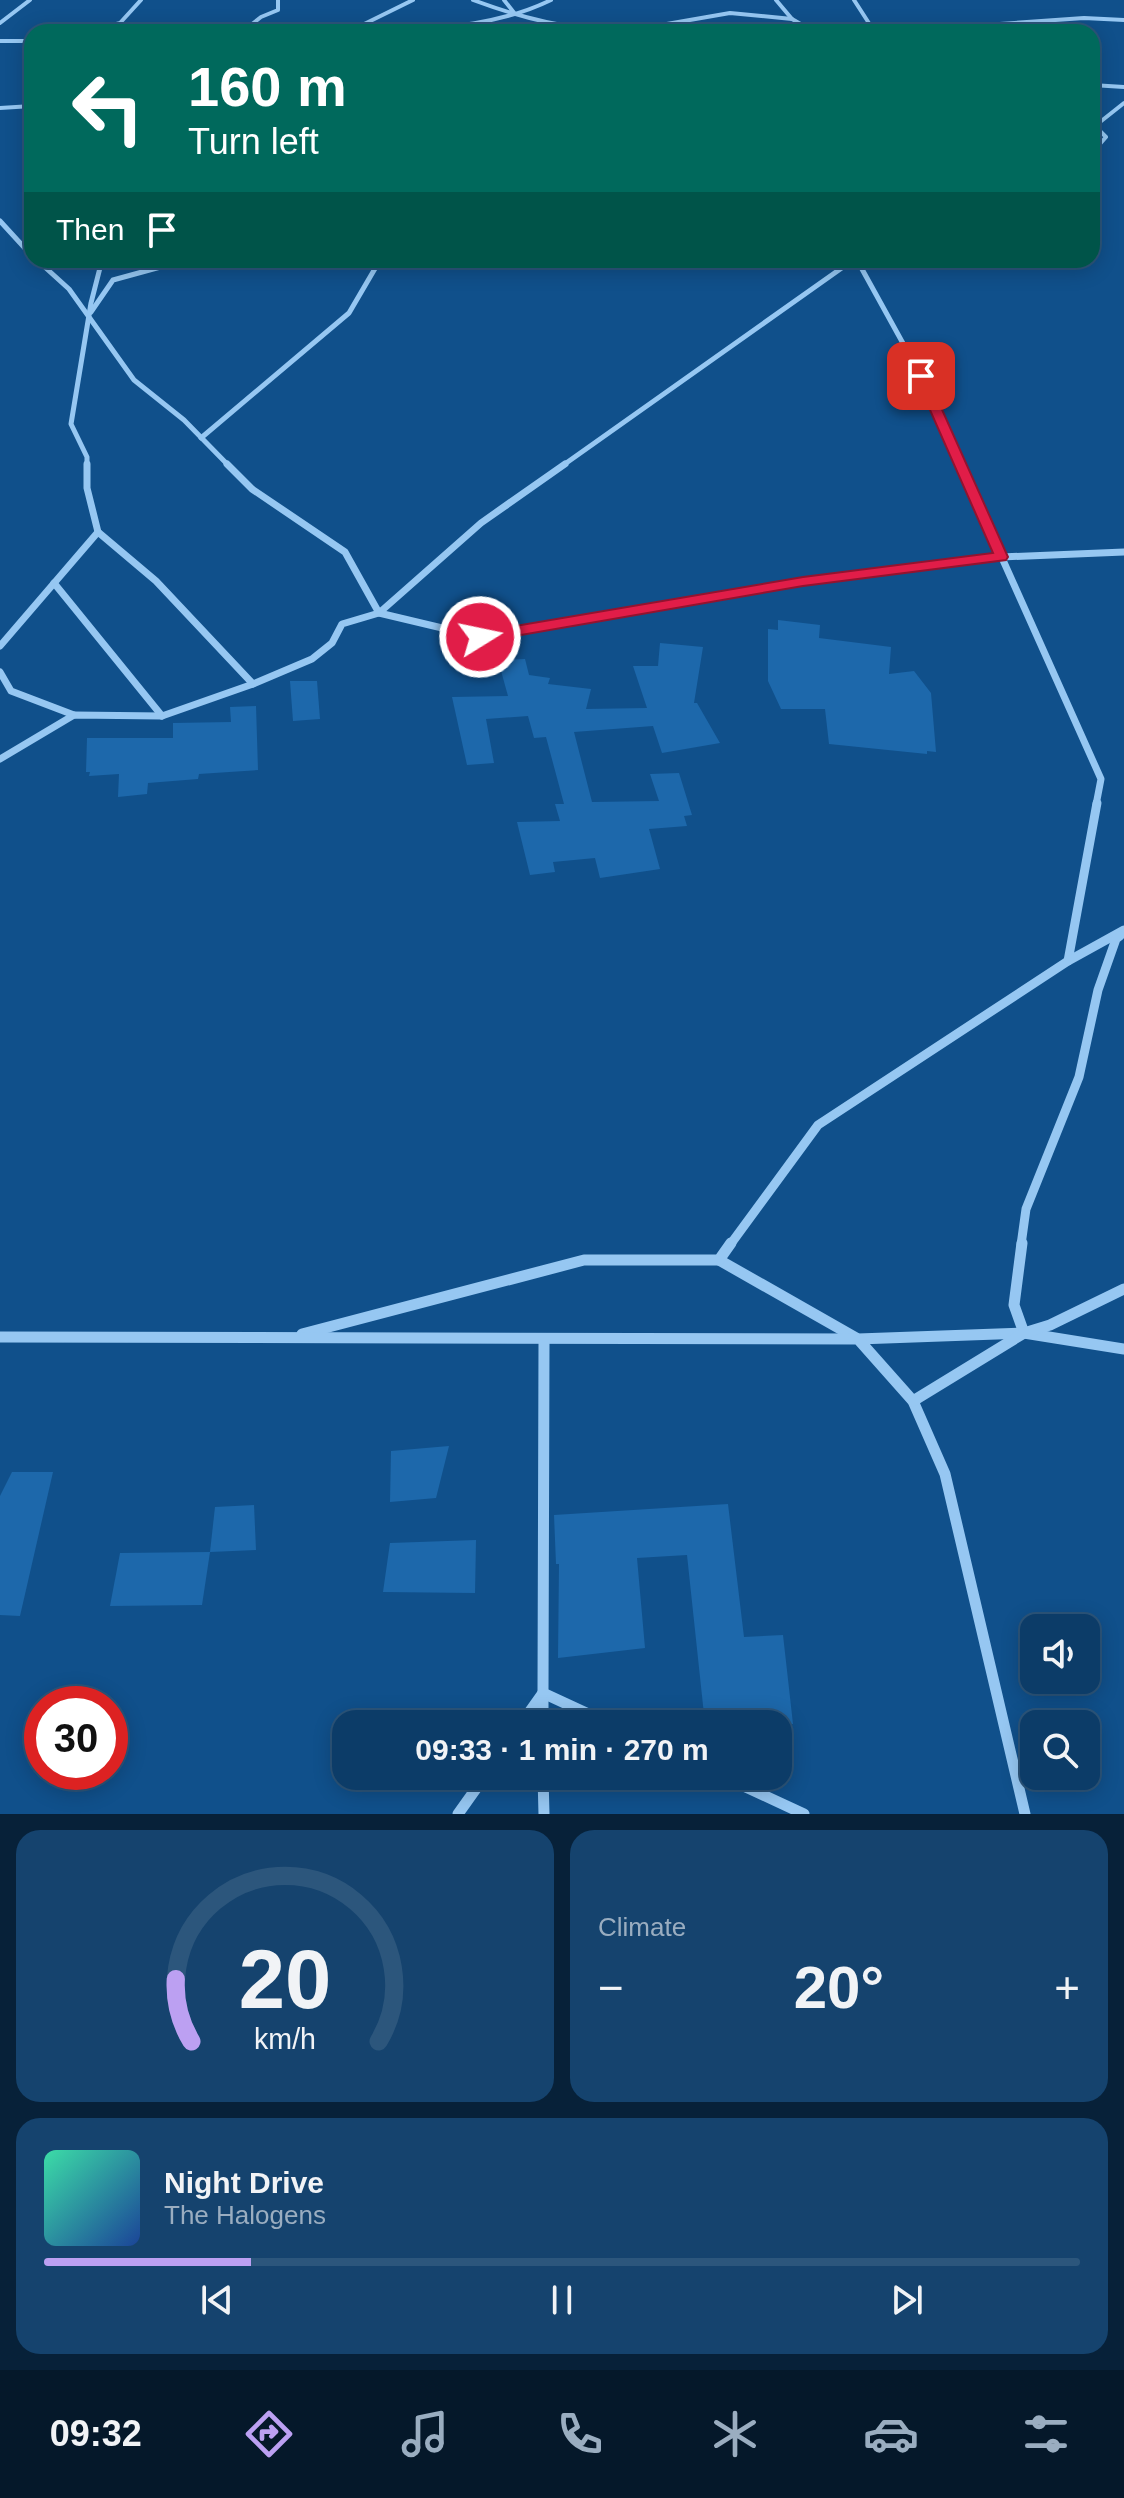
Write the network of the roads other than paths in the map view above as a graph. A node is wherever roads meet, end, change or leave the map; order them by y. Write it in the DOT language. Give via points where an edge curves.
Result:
graph roads {
  1 [pos="30,0"];
  2 [pos="141,0"];
  3 [pos="278,0"];
  4 [pos="413,0"];
  5 [pos="473,0"];
  6 [pos="504,0"];
  7 [pos="551,0"];
  8 [pos="776,0"];
  9 [pos="854,0"];
  10 [pos="515,15"];
  11 [pos="792,19"];
  12 [pos="1124,20"];
  13 [pos="0,23"];
  14 [pos="116,24"];
  15 [pos="252,24"];
  16 [pos="364,24"];
  17 [pos="462,24"];
  18 [pos="555,24"];
  19 [pos="667,24"];
  20 [pos="801,24"];
  21 [pos="869,24"];
  22 [pos="987,24"];
  23 [pos="0,41"];
  24 [pos="24,41"];
  25 [pos="1100,86"];
  26 [pos="1124,87"];
  27 [pos="1124,103"];
  28 [pos="24,106"];
  29 [pos="0,108"];
  30 [pos="1100,122"];
  31 [pos="0,221"];
  32 [pos="24,247"];
  33 [pos="46,268"];
  34 [pos="100,268"];
  35 [pos="157,268"];
  36 [pos="375,268"];
  37 [pos="844,268"];
  38 [pos="860,268"];
  39 [pos="89,316"];
  40 [pos="201,438"];
  41 [pos="98,532"];
  42 [pos="1124,552"];
  43 [pos="1001,557"];
  44 [pos="54,583"];
  45 [pos="379,613"];
  46 [pos="0,646"];
  47 [pos="0,672"];
  48 [pos="253,684"];
  49 [pos="74,715"];
  50 [pos="162,716"];
  51 [pos="0,759"];
  52 [pos="1124,931"];
  53 [pos="1068,961"];
  54 [pos="719,1260"];
  55 [pos="1124,1289"];
  56 [pos="1024,1333"];
  57 [pos="0,1337"];
  58 [pos="289,1338"];
  59 [pos="544,1339"];
  60 [pos="858,1339"];
  61 [pos="1124,1349"];
  62 [pos="913,1401"];
  63 [pos="543,1693"];
  64 [pos="531,1710"];
  65 [pos="543,1710"];
  66 [pos="580,1710"];
  67 [pos="475,1790"];
  68 [pos="543,1790"];
  69 [pos="752,1790"];
  70 [pos="458,1814"];
  71 [pos="544,1814"];
  72 [pos="804,1814"];
  73 [pos="1025,1814"];
  1 -- 13 [label="street"];
  2 -- 14 [label="street"];
  3 -- 15 [label="street" via="278,10"];
  4 -- 16 [label="street"];
  5 -- 10 [label="street"];
  6 -- 10 [label="street"];
  7 -- 10 [label="street"];
  8 -- 11 [label="street"];
  9 -- 21 [label="street"];
  10 -- 17 [label="street"];
  10 -- 18 [label="street"];
  11 -- 19 [label="street" via="730,13"];
  11 -- 20 [label="street"];
  12 -- 22 [label="street"];
  23 -- 24 [label="street"];
  25 -- 26 [label="street"];
  27 -- 30 [label="street"];
  28 -- 29 [label="street"];
  31 -- 32 [label="street"];
  33 -- 39 [label="street"];
  34 -- 39 [label="street"];
  35 -- 39 [label="street" via="113,280"];
  36 -- 40 [label="street" via="349,313"];
  37 -- 45 [label="street" via="481,523"];
  38 -- 43 [label="street" via="921,376"];
  39 -- 40 [label="street" via="134,380"];
  39 -- 41 [label="street" via="71,424 87,457 87,488"];
  40 -- 45 [label="street" via="252,489 345,552"];
  41 -- 44 [label="street"];
  41 -- 48 [label="street" via="156,581"];
  42 -- 43 [label="street"];
  43 -- 45 [label="street" via="803,581 480,637"];
  43 -- 53 [label="street" via="1101,779"];
  44 -- 46 [label="street"];
  44 -- 50 [label="street"];
  45 -- 48 [label="street" via="342,624 332,643 312,659"];
  47 -- 49 [label="street" via="11,691"];
  48 -- 50 [label="street"];
  49 -- 50 [label="street"];
  49 -- 51 [label="street"];
  52 -- 53 [label="street"];
  52 -- 56 [label="street" via="1116,939 1098,990 1079,1077 1026,1209 1014,1305"];
  53 -- 54 [label="street" via="818,1125"];
  54 -- 58 [label="street" via="584,1260"];
  54 -- 60 [label="street"];
  55 -- 56 [label="street"];
  56 -- 60 [label="street"];
  56 -- 61 [label="street"];
  56 -- 62 [label="street"];
  57 -- 58 [label="street"];
  58 -- 59 [label="street"];
  59 -- 60 [label="street"];
  59 -- 63 [label="street"];
  60 -- 62 [label="street"];
  62 -- 73 [label="street" via="945,1474"];
  63 -- 64 [label="street"];
  63 -- 65 [label="street"];
  63 -- 66 [label="street"];
  67 -- 70 [label="street"];
  68 -- 71 [label="street"];
  69 -- 72 [label="street"];
}
